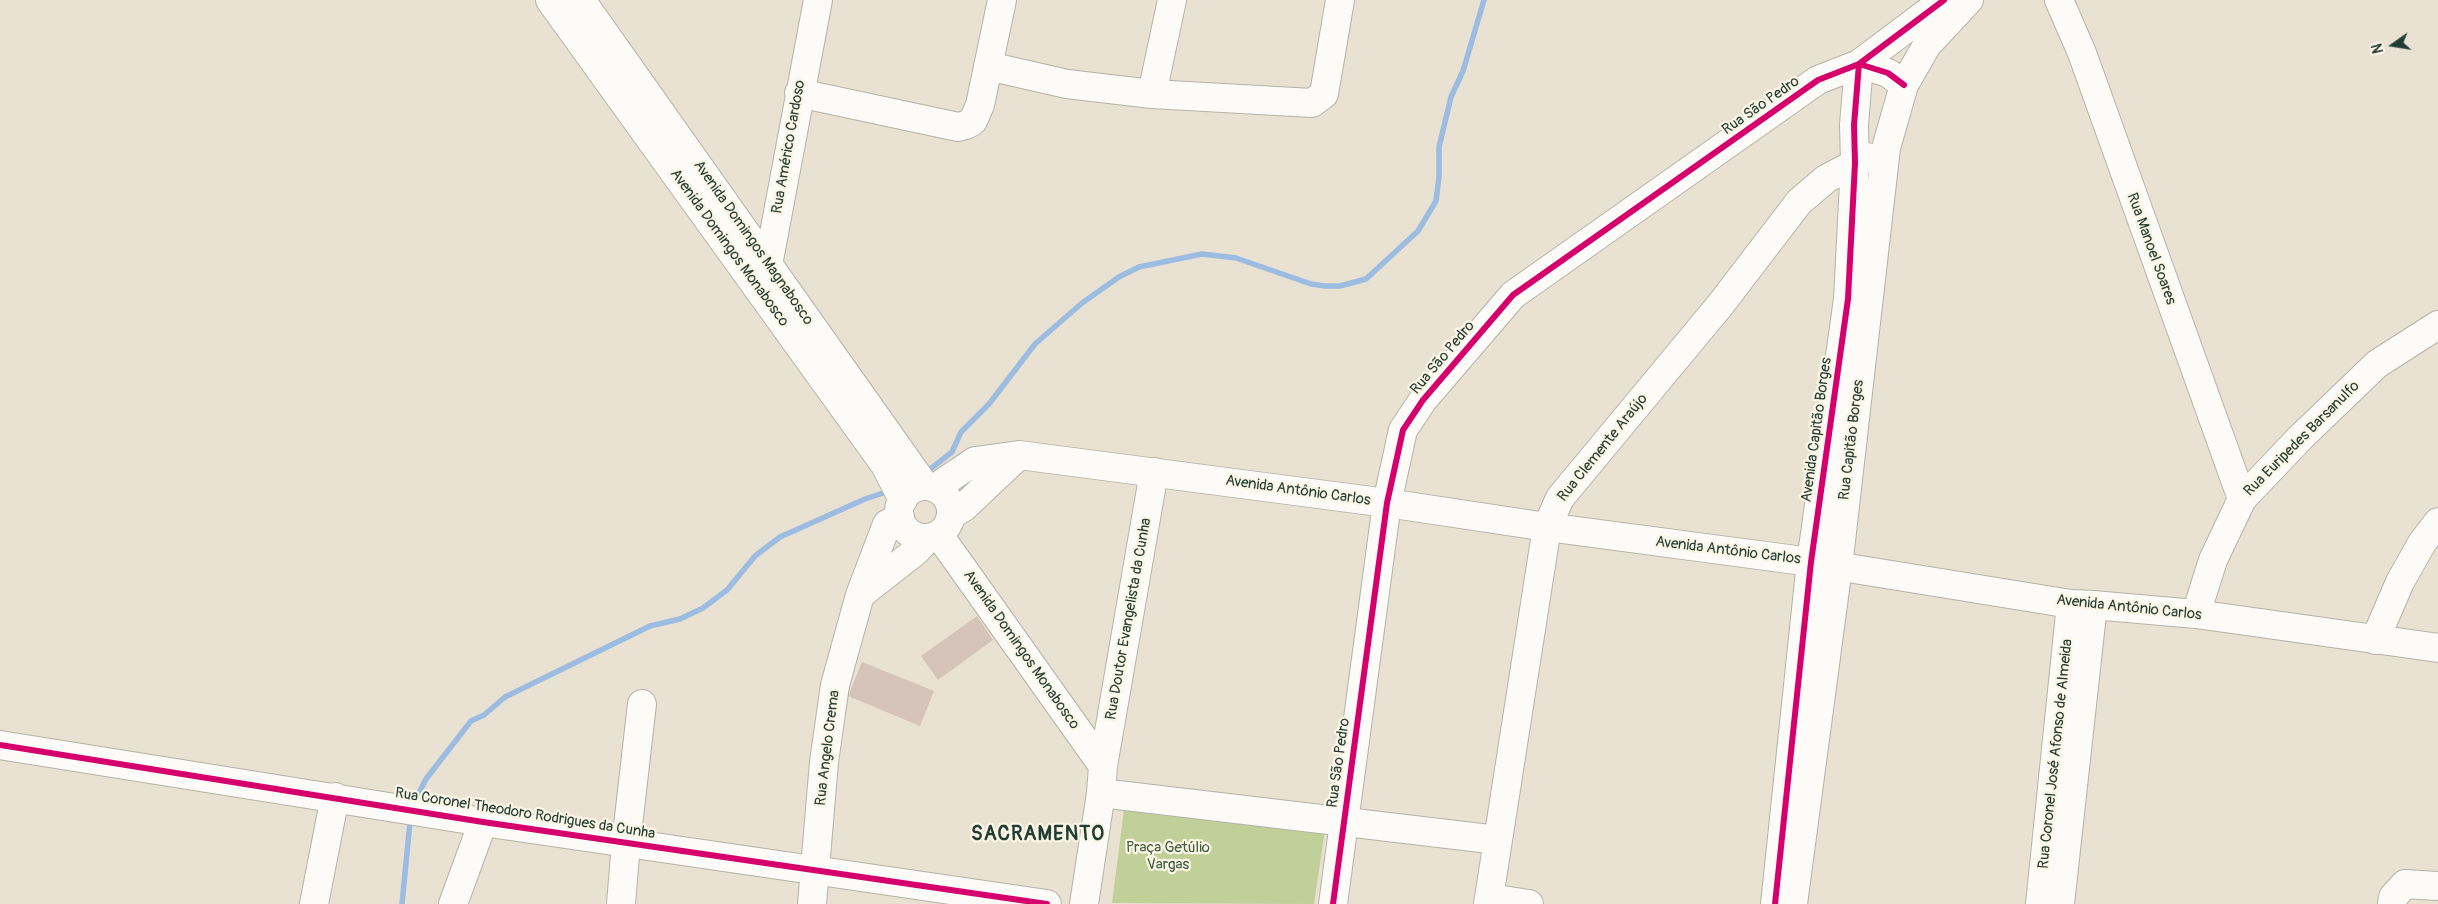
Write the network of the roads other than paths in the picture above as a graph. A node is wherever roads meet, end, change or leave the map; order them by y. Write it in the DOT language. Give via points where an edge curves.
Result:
graph roads {
  1 [pos="550,0"];
  2 [pos="581,0"];
  3 [pos="818,0"];
  4 [pos="1002,0"];
  5 [pos="1172,0"];
  6 [pos="1340,0"];
  7 [pos="1944,0"];
  8 [pos="1969,0"];
  9 [pos="2059,0"];
  10 [pos="1859,64"];
  11 [pos="988,66"];
  12 [pos="1904,85"];
  13 [pos="799,93"];
  14 [pos="1152,94"];
  15 [pos="1886,148"];
  16 [pos="1855,164"];
  17 [pos="768,264"];
  18 [pos="763,294"];
  19 [pos="2438,325"];
  20 [pos="1019,455"];
  21 [pos="1154,472"];
  22 [pos="915,498"];
  23 [pos="2242,499"];
  24 [pos="1387,503"];
  25 [pos="2438,522"];
  26 [pos="1547,527"];
  27 [pos="939,529"];
  28 [pos="1811,562"];
  29 [pos="1838,566"];
  30 [pos="860,595"];
  31 [pos="2082,604"];
  32 [pos="2196,614"];
  33 [pos="2375,640"];
  34 [pos="2438,648"];
  35 [pos="642,704"];
  36 [pos="0,745"];
  37 [pos="2065,762"];
  38 [pos="1103,766"];
  39 [pos="1101,793"];
  40 [pos="335,797"];
  41 [pos="483,822"];
  42 [pos="1343,822"];
  43 [pos="1498,840"];
  44 [pos="626,843"];
  45 [pos="814,869"];
  46 [pos="2438,886"];
  47 [pos="1488,901"];
  48 [pos="314,904"];
  49 [pos="453,904"];
  50 [pos="621,904"];
  51 [pos="812,904"];
  52 [pos="1047,904"];
  53 [pos="1084,904"];
  54 [pos="1333,904"];
  55 [pos="1529,904"];
  56 [pos="1775,904"];
  57 [pos="1793,904"];
  58 [pos="2040,904"];
  59 [pos="2060,904"];
  60 [pos="2392,904"];
  1 -- 18 [label="street, Avenida Domingos Monabosco"];
  2 -- 17 [label="street, Avenida Domingos Magnabosco"];
  3 -- 13 [label="street, Rua Américo Cardoso"];
  4 -- 11 [label="street"];
  5 -- 14 [label="street"];
  6 -- 14 [label="street" via="1324,94 1316,102"];
  7 -- 10 [label="street"];
  8 -- 12 [label="street, Rua Capitão Borges" via="1927,46"];
  9 -- 23 [label="street, Rua Manoel Soares" via="2082,53"];
  10 -- 12 [label="street" via="1888,73"];
  10 -- 16 [label="street, Avenida Capitão Borges" via="1854,125"];
  10 -- 24 [label="street, Rua São Pedro" via="1818,80 1513,295 1423,400 1403,430"];
  11 -- 13 [label="street" via="977,114 973,121 958,127"];
  11 -- 14 [label="street" via="1068,84"];
  12 -- 15 [label="street, Rua Capitão Borges"];
  13 -- 17 [label="street, Rua Américo Cardoso"];
  15 -- 16 [label="street, Rua Clemente Araújo"];
  15 -- 29 [label="street, Rua Capitão Borges"];
  16 -- 26 [label="street, Rua Clemente Araújo" via="1826,179 1799,202 1721,304 1560,498"];
  16 -- 28 [label="street, Avenida Capitão Borges" via="1848,300"];
  17 -- 18 [label="street, Rua Américo Cardoso"];
  17 -- 22 [label="street, Avenida Domingos Magnabosco"];
  18 -- 22 [label="street, Avenida Domingos Monabosco" via="885,465"];
  19 -- 23 [label="street, Rua Euripedes Barsanulfo" via="2377,364"];
  20 -- 21 [label="street, Avenida Antônio Carlos"];
  20 -- 22 [label="street, Avenida Antônio Carlos" via="975,462"];
  20 -- 27 [label="street"];
  21 -- 24 [label="street, Avenida Antônio Carlos"];
  21 -- 38 [label="street, Rua Doutor Evangelista da Cunha"];
  22 -- 27 [label="street, Avenida Domingos Monabosco" via="947,499"];
  22 -- 27 [label="street" via="907,531 913,535"];
  22 -- 30 [label="street, Rua Angelo Crema" via="886,524"];
  23 -- 32 [label="street, Rua Euripedes Barsanulfo" via="2213,560"];
  24 -- 26 [label="street, Avenida Antônio Carlos"];
  24 -- 42 [label="street, Rua São Pedro"];
  25 -- 33 [label="street" via="2400,582"];
  26 -- 28 [label="street, Avenida Antônio Carlos"];
  26 -- 43 [label="street, Rua Clemente Araújo"];
  27 -- 30 [label="street"];
  27 -- 38 [label="street, Avenida Domingos Monabosco"];
  28 -- 29 [label="street, Avenida Antônio Carlos"];
  28 -- 56 [label="street, Avenida Capitão Borges"];
  29 -- 31 [label="street, Avenida Antônio Carlos"];
  29 -- 57 [label="street, Rua Capitão Borges"];
  30 -- 45 [label="street, Rua Angelo Crema" via="835,684"];
  31 -- 32 [label="street, Avenida Antônio Carlos"];
  31 -- 37 [label="street, Rua Coronel José Afonso de Almeida"];
  32 -- 33 [label="street, Avenida Antônio Carlos"];
  33 -- 34 [label="street, Avenida Antônio Carlos"];
  35 -- 44 [label="street"];
  36 -- 40 [label="street, Rua Coronel Theodoro Rodrigues da Cunha"];
  37 -- 58 [label="street, Rua Coronel José Afonso de Almeida"];
  37 -- 59 [label="street, Rua Coronel José Afonso de Almeida"];
  38 -- 39 [label="street, Rua Doutor Evangelista da Cunha"];
  39 -- 42 [label="street"];
  39 -- 53 [label="street, Rua Doutor Evangelista da Cunha"];
  40 -- 41 [label="street, Rua Coronel Theodoro Rodrigues da Cunha"];
  40 -- 48 [label="street"];
  41 -- 44 [label="street, Rua Coronel Theodoro Rodrigues da Cunha"];
  41 -- 49 [label="street"];
  42 -- 43 [label="street"];
  42 -- 54 [label="street, Rua São Pedro"];
  43 -- 47 [label="street, Rua Clemente Araújo"];
  44 -- 45 [label="street, Rua Coronel Theodoro Rodrigues da Cunha"];
  44 -- 50 [label="street"];
  45 -- 51 [label="street, Rua Angelo Crema"];
  45 -- 52 [label="street, Rua Coronel Theodoro Rodrigues da Cunha"];
  46 -- 60 [label="street" via="2405,884 2393,897"];
  47 -- 55 [label="street"];
}
